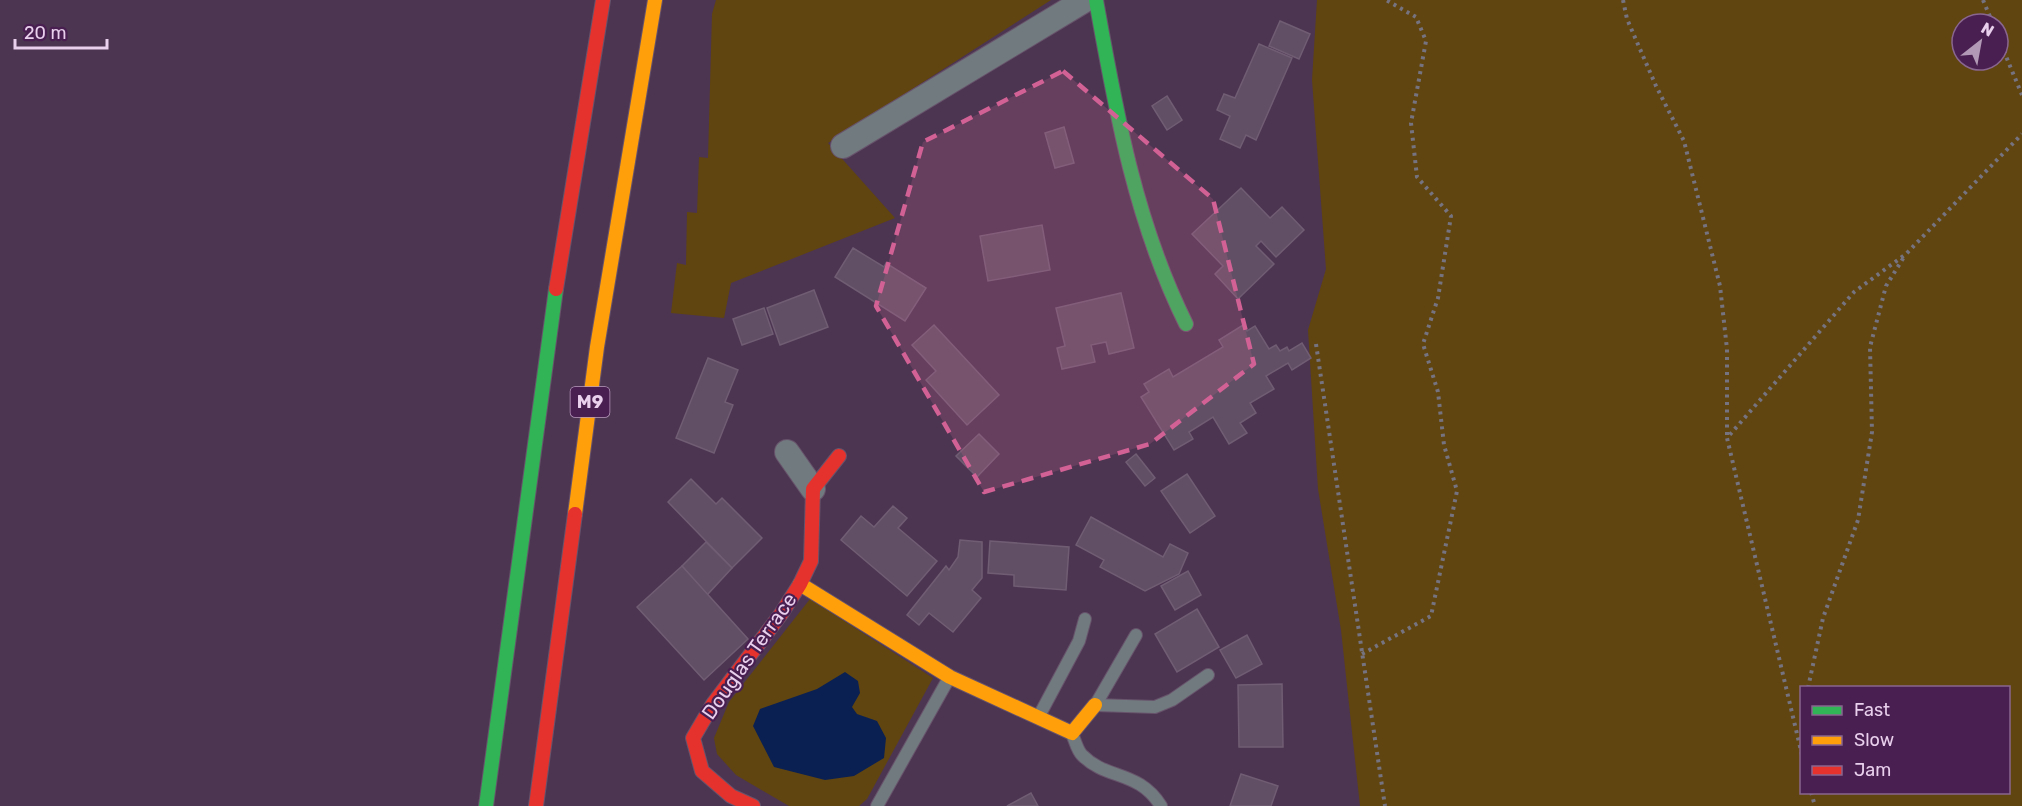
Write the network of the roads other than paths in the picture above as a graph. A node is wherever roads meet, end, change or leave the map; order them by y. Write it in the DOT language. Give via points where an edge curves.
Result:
graph roads {
  1 [pos="603,0"];
  2 [pos="655,0"];
  3 [pos="1085,0"];
  4 [pos="1096,0"];
  5 [pos="843,146"];
  6 [pos="1186,324"];
  7 [pos="787,452"];
  8 [pos="839,456"];
  9 [pos="813,489"];
  10 [pos="800,584"];
  11 [pos="1085,619"];
  12 [pos="1136,635"];
  13 [pos="1208,675"];
  14 [pos="950,677"];
  15 [pos="1095,705"];
  16 [pos="1039,717"];
  17 [pos="1072,733"];
  18 [pos="486,806"];
  19 [pos="536,806"];
  20 [pos="753,806"];
  21 [pos="877,806"];
  22 [pos="1161,806"];
  1 -- 18 [label="main road, M9" via="547,343"];
  2 -- 19 [label="main road, M9" via="597,347"];
  3 -- 5 [label="street"];
  4 -- 6 [label="main road" via="1124,154 1149,241 1167,290"];
  7 -- 9 [label="street"];
  8 -- 9 [label="main road"];
  9 -- 10 [label="main road, Douglas Terrace" via="812,561"];
  10 -- 14 [label="main road, Douglas Terrace"];
  10 -- 20 [label="main road, Douglas Terrace" via="693,738 702,771 731,796"];
  11 -- 16 [label="lane" via="1079,641"];
  12 -- 15 [label="lane"];
  13 -- 15 [label="lane" via="1155,707"];
  14 -- 16 [label="main road, Douglas Terrace"];
  14 -- 21 [label="lane"];
  15 -- 17 [label="main road"];
  16 -- 17 [label="main road, Douglas Terrace"];
  17 -- 22 [label="lane" via="1081,754 1095,765 1144,785"];
}
